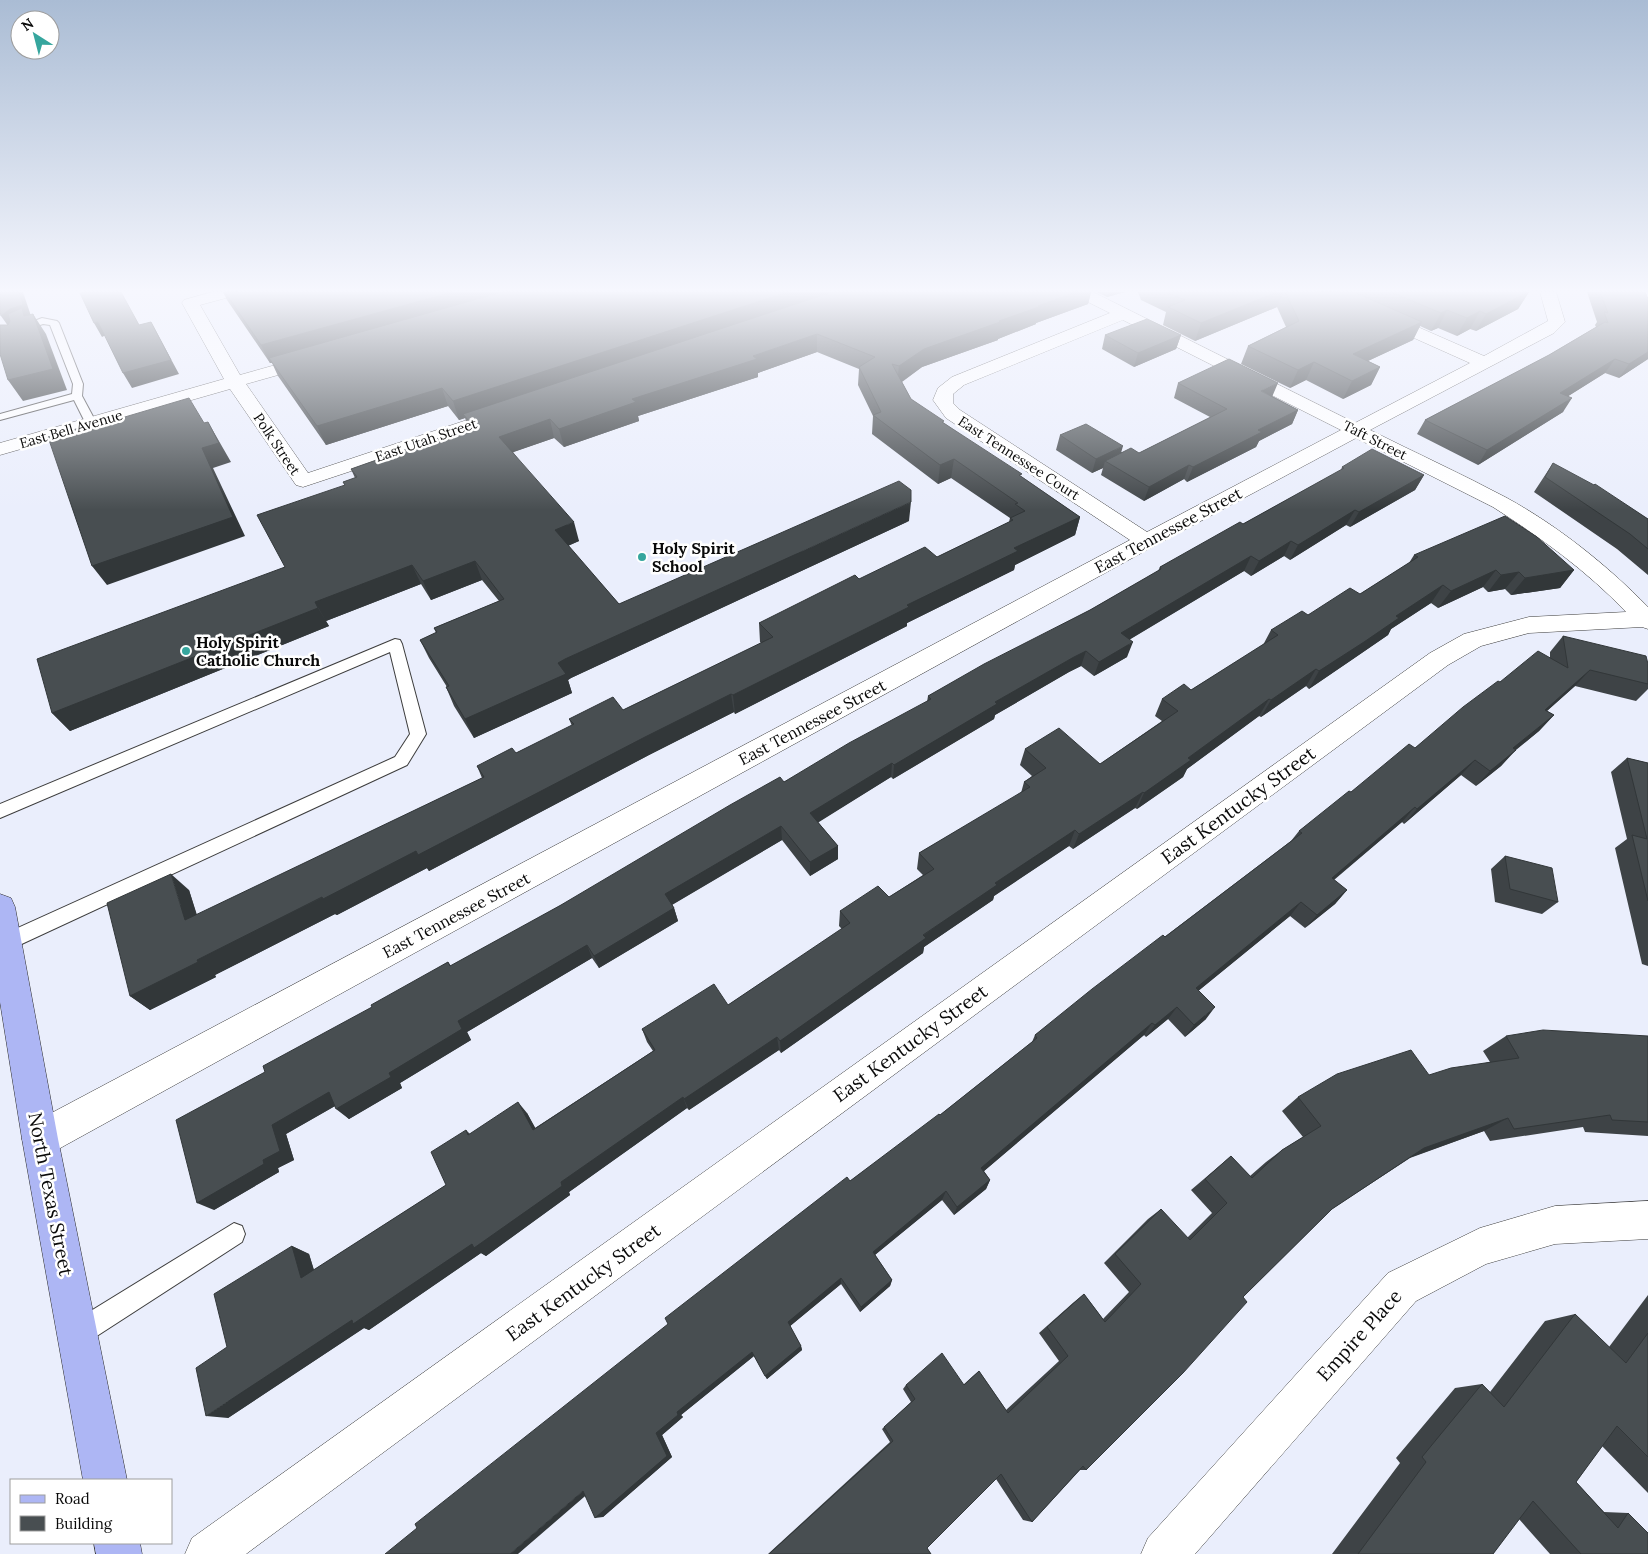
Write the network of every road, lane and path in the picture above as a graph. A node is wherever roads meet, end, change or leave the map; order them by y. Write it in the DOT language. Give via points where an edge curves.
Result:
graph roads {
  1 [pos="70,365"];
  2 [pos="225,365"];
  3 [pos="295,365"];
  4 [pos="997,365"];
  5 [pos="1225,365"];
  6 [pos="1478,365"];
  7 [pos="235,382"];
  8 [pos="77,396"];
  9 [pos="518,409"];
  10 [pos="0,417"];
  11 [pos="91,424"];
  12 [pos="1357,430"];
  13 [pos="0,449"];
  14 [pos="303,481"];
  15 [pos="1146,542"];
  16 [pos="1647,620"];
  17 [pos="0,811"];
  18 [pos="108,895"];
  19 [pos="3,924"];
  20 [pos="40,1139"];
  21 [pos="1648,1220"];
  22 [pos="234,1234"];
  23 [pos="77,1334"];
  24 [pos="105,1479"];
  25 [pos="208,1554"];
  26 [pos="1164,1554"];
  1 -- 8 [label="lane" via="78,384"];
  2 -- 7 [label="street, Polk Street"];
  3 -- 7 [label="street, East Bell Avenue"];
  4 -- 15 [label="street, East Tennessee Court" via="946,388 942,397 944,406"];
  5 -- 12 [label="street, Taft Street"];
  6 -- 12 [label="street, East Tennessee Street"];
  7 -- 11 [label="street, East Bell Avenue"];
  7 -- 14 [label="street, Polk Street"];
  8 -- 10 [label="lane" via="44,400"];
  8 -- 11 [label="lane"];
  9 -- 14 [label="street, East Utah Street"];
  11 -- 13 [label="street, East Bell Avenue"];
  12 -- 15 [label="street, East Tennessee Street"];
  12 -- 16 [label="street, Taft Street" via="1500,503 1538,526 1582,557"];
  15 -- 20 [label="street, East Tennessee Street"];
  16 -- 25 [label="street, East Kentucky Street" via="1529,625 1473,640 1439,659"];
  17 -- 18 [label="lane" via="395,644 418,734 401,760"];
  18 -- 19 [label="lane"];
  19 -- 20 [label="main road, North Texas Street"];
  20 -- 23 [label="main road, North Texas Street"];
  21 -- 26 [label="street, Empire Place" via="1555,1225 1480,1247 1402,1287"];
  22 -- 23 [label="lane"];
  23 -- 24 [label="main road, North Texas Street"];
}
